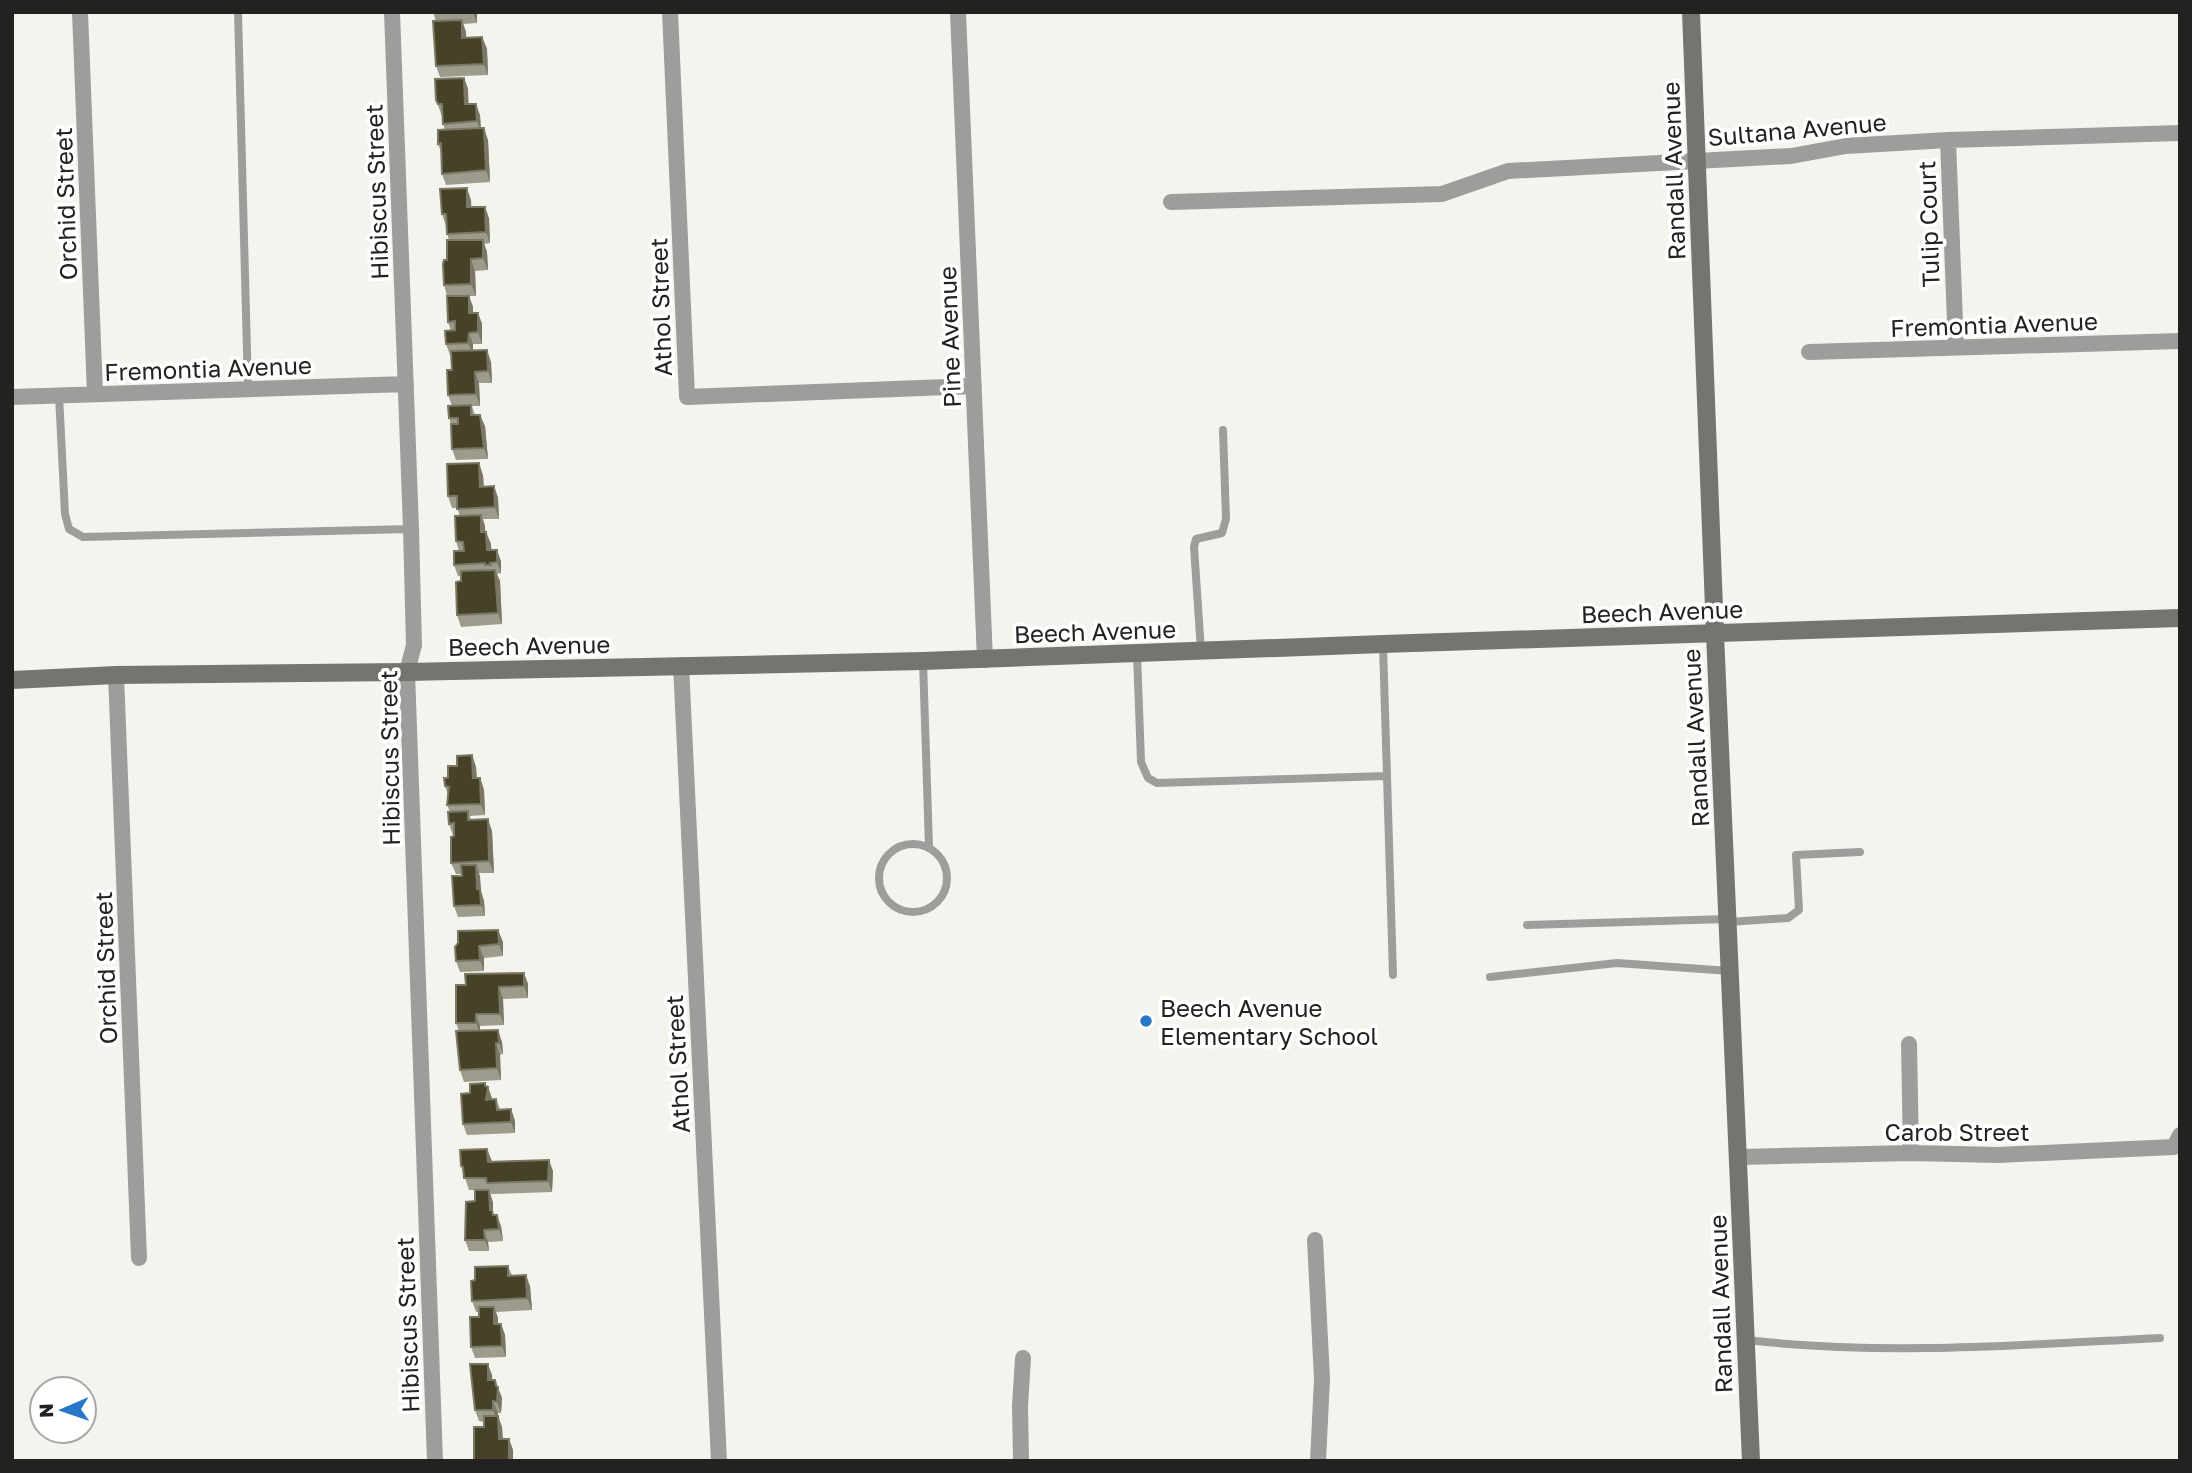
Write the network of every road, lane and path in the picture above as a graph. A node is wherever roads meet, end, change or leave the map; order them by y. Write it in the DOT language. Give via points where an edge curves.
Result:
graph roads {
  1 [pos="80,12"];
  2 [pos="238,12"];
  3 [pos="392,12"];
  4 [pos="670,12"];
  5 [pos="958,12"];
  6 [pos="1691,12"];
  7 [pos="2180,133"];
  8 [pos="1948,140"];
  9 [pos="1697,160"];
  10 [pos="1171,202"];
  11 [pos="2180,341"];
  12 [pos="1955,348"];
  13 [pos="1809,352"];
  14 [pos="406,384"];
  15 [pos="974,386"];
  16 [pos="248,389"];
  17 [pos="95,394"];
  18 [pos="59,396"];
  19 [pos="12,397"];
  20 [pos="1223,430"];
  21 [pos="411,529"];
  22 [pos="2180,618"];
  23 [pos="1715,634"];
  24 [pos="1383,644"];
  25 [pos="1201,652"];
  26 [pos="1138,654"];
  27 [pos="985,660"];
  28 [pos="923,662"];
  29 [pos="681,665"];
  30 [pos="407,672"];
  31 [pos="116,676"];
  32 [pos="12,680"];
  33 [pos="1387,776"];
  34 [pos="929,847"];
  35 [pos="1860,852"];
  36 [pos="1728,921"];
  37 [pos="1527,925"];
  38 [pos="1730,971"];
  39 [pos="1393,975"];
  40 [pos="1490,977"];
  41 [pos="1909,1044"];
  42 [pos="2177,1141"];
  43 [pos="1911,1153"];
  44 [pos="1739,1157"];
  45 [pos="1315,1240"];
  46 [pos="139,1258"];
  47 [pos="2160,1338"];
  48 [pos="1746,1340"];
  49 [pos="1023,1358"];
  50 [pos="435,1461"];
  51 [pos="719,1461"];
  52 [pos="1021,1461"];
  53 [pos="1318,1461"];
  54 [pos="1751,1461"];
  1 -- 17 [label="street, Orchid Street"];
  2 -- 16 [label="lane"];
  3 -- 14 [label="street, Hibiscus Street"];
  4 -- 15 [label="street, Athol Street" via="687,397"];
  5 -- 15 [label="street, Pine Avenue"];
  6 -- 9 [label="main road, Randall Avenue"];
  7 -- 8 [label="street, Sultana Avenue"];
  8 -- 9 [label="street, Sultana Avenue"];
  8 -- 12 [label="street, Tulip Court"];
  9 -- 10 [label="street, Sultana Avenue" via="1508,171 1442,194"];
  9 -- 23 [label="main road, Randall Avenue"];
  11 -- 12 [label="street, Fremontia Avenue"];
  12 -- 13 [label="street, Fremontia Avenue"];
  14 -- 16 [label="street, Fremontia Avenue"];
  14 -- 21 [label="street, Hibiscus Street"];
  15 -- 27 [label="street, Pine Avenue"];
  16 -- 17 [label="street, Fremontia Avenue"];
  17 -- 18 [label="street, Fremontia Avenue"];
  18 -- 19 [label="street, Fremontia Avenue"];
  18 -- 21 [label="lane" via="65,514 69,529 83,537"];
  20 -- 25 [label="lane" via="1224,529 1196,539 1194,547"];
  21 -- 30 [label="street, Hibiscus Street" via="414,645"];
  22 -- 23 [label="main road, Beech Avenue"];
  23 -- 24 [label="main road, Beech Avenue"];
  23 -- 36 [label="main road, Randall Avenue"];
  24 -- 25 [label="main road, Beech Avenue"];
  24 -- 33 [label="lane"];
  25 -- 26 [label="main road, Beech Avenue"];
  26 -- 27 [label="main road, Beech Avenue"];
  26 -- 33 [label="lane" via="1141,762 1147,778 1157,783"];
  27 -- 28 [label="main road, Beech Avenue"];
  28 -- 29 [label="main road, Beech Avenue"];
  28 -- 34 [label="lane"];
  29 -- 30 [label="main road, Beech Avenue"];
  29 -- 51 [label="street, Athol Street"];
  30 -- 31 [label="main road, Beech Avenue"];
  30 -- 50 [label="street, Hibiscus Street"];
  31 -- 32 [label="main road, Beech Avenue"];
  31 -- 46 [label="street, Orchid Street"];
  33 -- 39 [label="lane"];
  34 -- 34 [label="lane" via="945,864 947,886 935,905 905,912 881,890 881,867 886,857 906,844"];
  35 -- 36 [label="lane" via="1796,855 1799,910 1788,918"];
  36 -- 37 [label="lane"];
  36 -- 38 [label="main road, Randall Avenue"];
  38 -- 40 [label="lane" via="1617,963"];
  38 -- 44 [label="main road, Randall Avenue"];
  41 -- 43 [label="street"];
  42 -- 43 [label="street, Carob Street" via="1997,1155"];
  43 -- 44 [label="street, Carob Street"];
  44 -- 48 [label="main road, Randall Avenue"];
  45 -- 53 [label="street" via="1322,1379"];
  47 -- 48 [label="lane" via="1939,1349 1832,1348"];
  48 -- 54 [label="main road, Randall Avenue"];
  49 -- 52 [label="street"];
}
